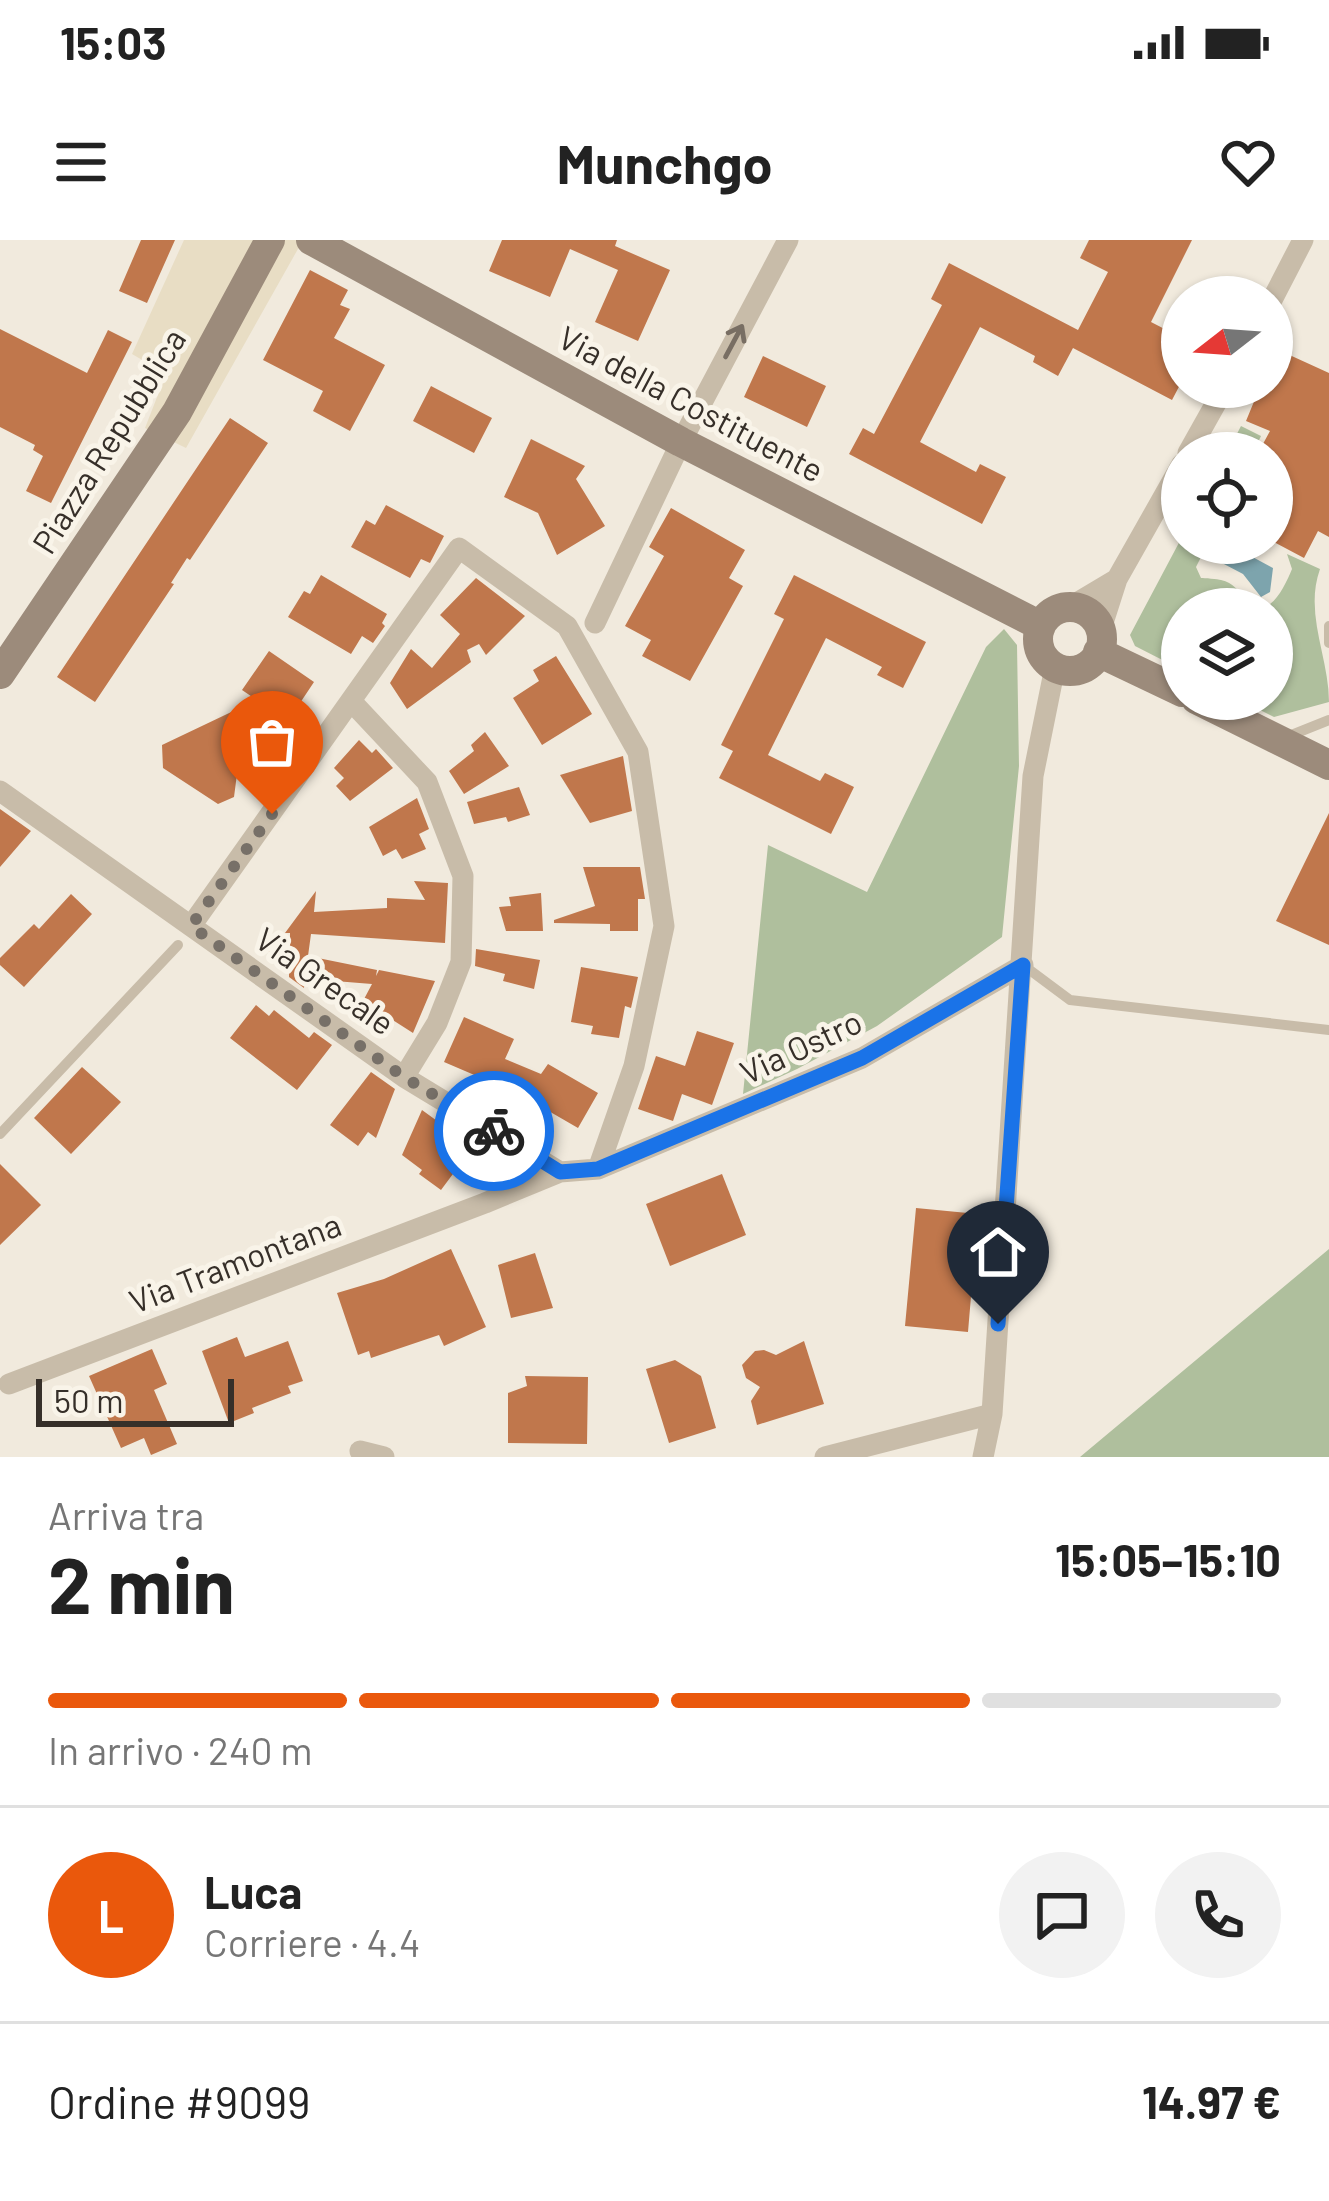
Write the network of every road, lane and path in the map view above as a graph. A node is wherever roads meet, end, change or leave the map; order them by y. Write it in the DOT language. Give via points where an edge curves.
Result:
graph roads {
  1 [pos="270,240"];
  2 [pos="311,240"];
  3 [pos="788,240"];
  4 [pos="1304,240"];
  5 [pos="1285,276"];
  6 [pos="681,442"];
  7 [pos="1161,501"];
  8 [pos="1117,579"];
  9 [pos="1070,607"];
  10 [pos="595,623"];
  11 [pos="1041,626"];
  12 [pos="1329,626"];
  13 [pos="1099,642"];
  14 [pos="1329,644"];
  15 [pos="1055,667"];
  16 [pos="0,674"];
  17 [pos="1161,679"];
  18 [pos="351,701"];
  19 [pos="1241,720"];
  20 [pos="1329,720"];
  21 [pos="1281,739"];
  22 [pos="1329,765"];
  23 [pos="0,790"];
  24 [pos="185,936"];
  25 [pos="1023,965"];
  26 [pos="1329,1030"];
  27 [pos="404,1077"];
  28 [pos="0,1134"];
  29 [pos="598,1169"];
  30 [pos="560,1172"];
  31 [pos="10,1384"];
  32 [pos="992,1414"];
  33 [pos="360,1451"];
  34 [pos="384,1457"];
  35 [pos="825,1457"];
  36 [pos="983,1457"];
  1 -- 16 [label="street, Piazza Repubblica" via="177,412"];
  2 -- 6 [label="street, Via della Costituente"];
  6 -- 3 [label="street, one-way"];
  4 -- 5 [label="street"];
  6 -- 10 [label="street"];
  6 -- 11 [label="street, Via della Costituente"];
  7 -- 8 [label="street"];
  8 -- 9 [label="street"];
  8 -- 13 [label="street"];
  9 -- 11 [label="street"];
  9 -- 13 [label="street" via="1089,614"];
  11 -- 15 [label="street" via="1041,652"];
  12 -- 14 [label="lane"];
  13 -- 15 [label="street" via="1093,661 1075,670"];
  13 -- 17 [label="street"];
  15 -- 25 [label="street" via="1033,776"];
  18 -- 24 [label="street"];
  18 -- 27 [label="street" via="427,782 463,876 460,962 437,1023"];
  18 -- 29 [label="street" via="459,548 566,626 638,752 664,926 634,1066"];
  19 -- 21 [label="street"];
  20 -- 21 [label="lane"];
  21 -- 22 [label="street"];
  23 -- 24 [label="street, Via Grecale"];
  24 -- 27 [label="street, Via Grecale"];
  24 -- 28 [label="lane"];
  25 -- 26 [label="lane" via="1070,1000"];
  25 -- 29 [label="street, Via Ostro" via="862,1058"];
  25 -- 32 [label="street"];
  27 -- 30 [label="street, Via Grecale"];
  29 -- 30 [label="street, Via Ostro"];
  30 -- 31 [label="street, Via Tramontana"];
  32 -- 35 [label="street"];
  32 -- 36 [label="street"];
  33 -- 34 [label="street"];
}
